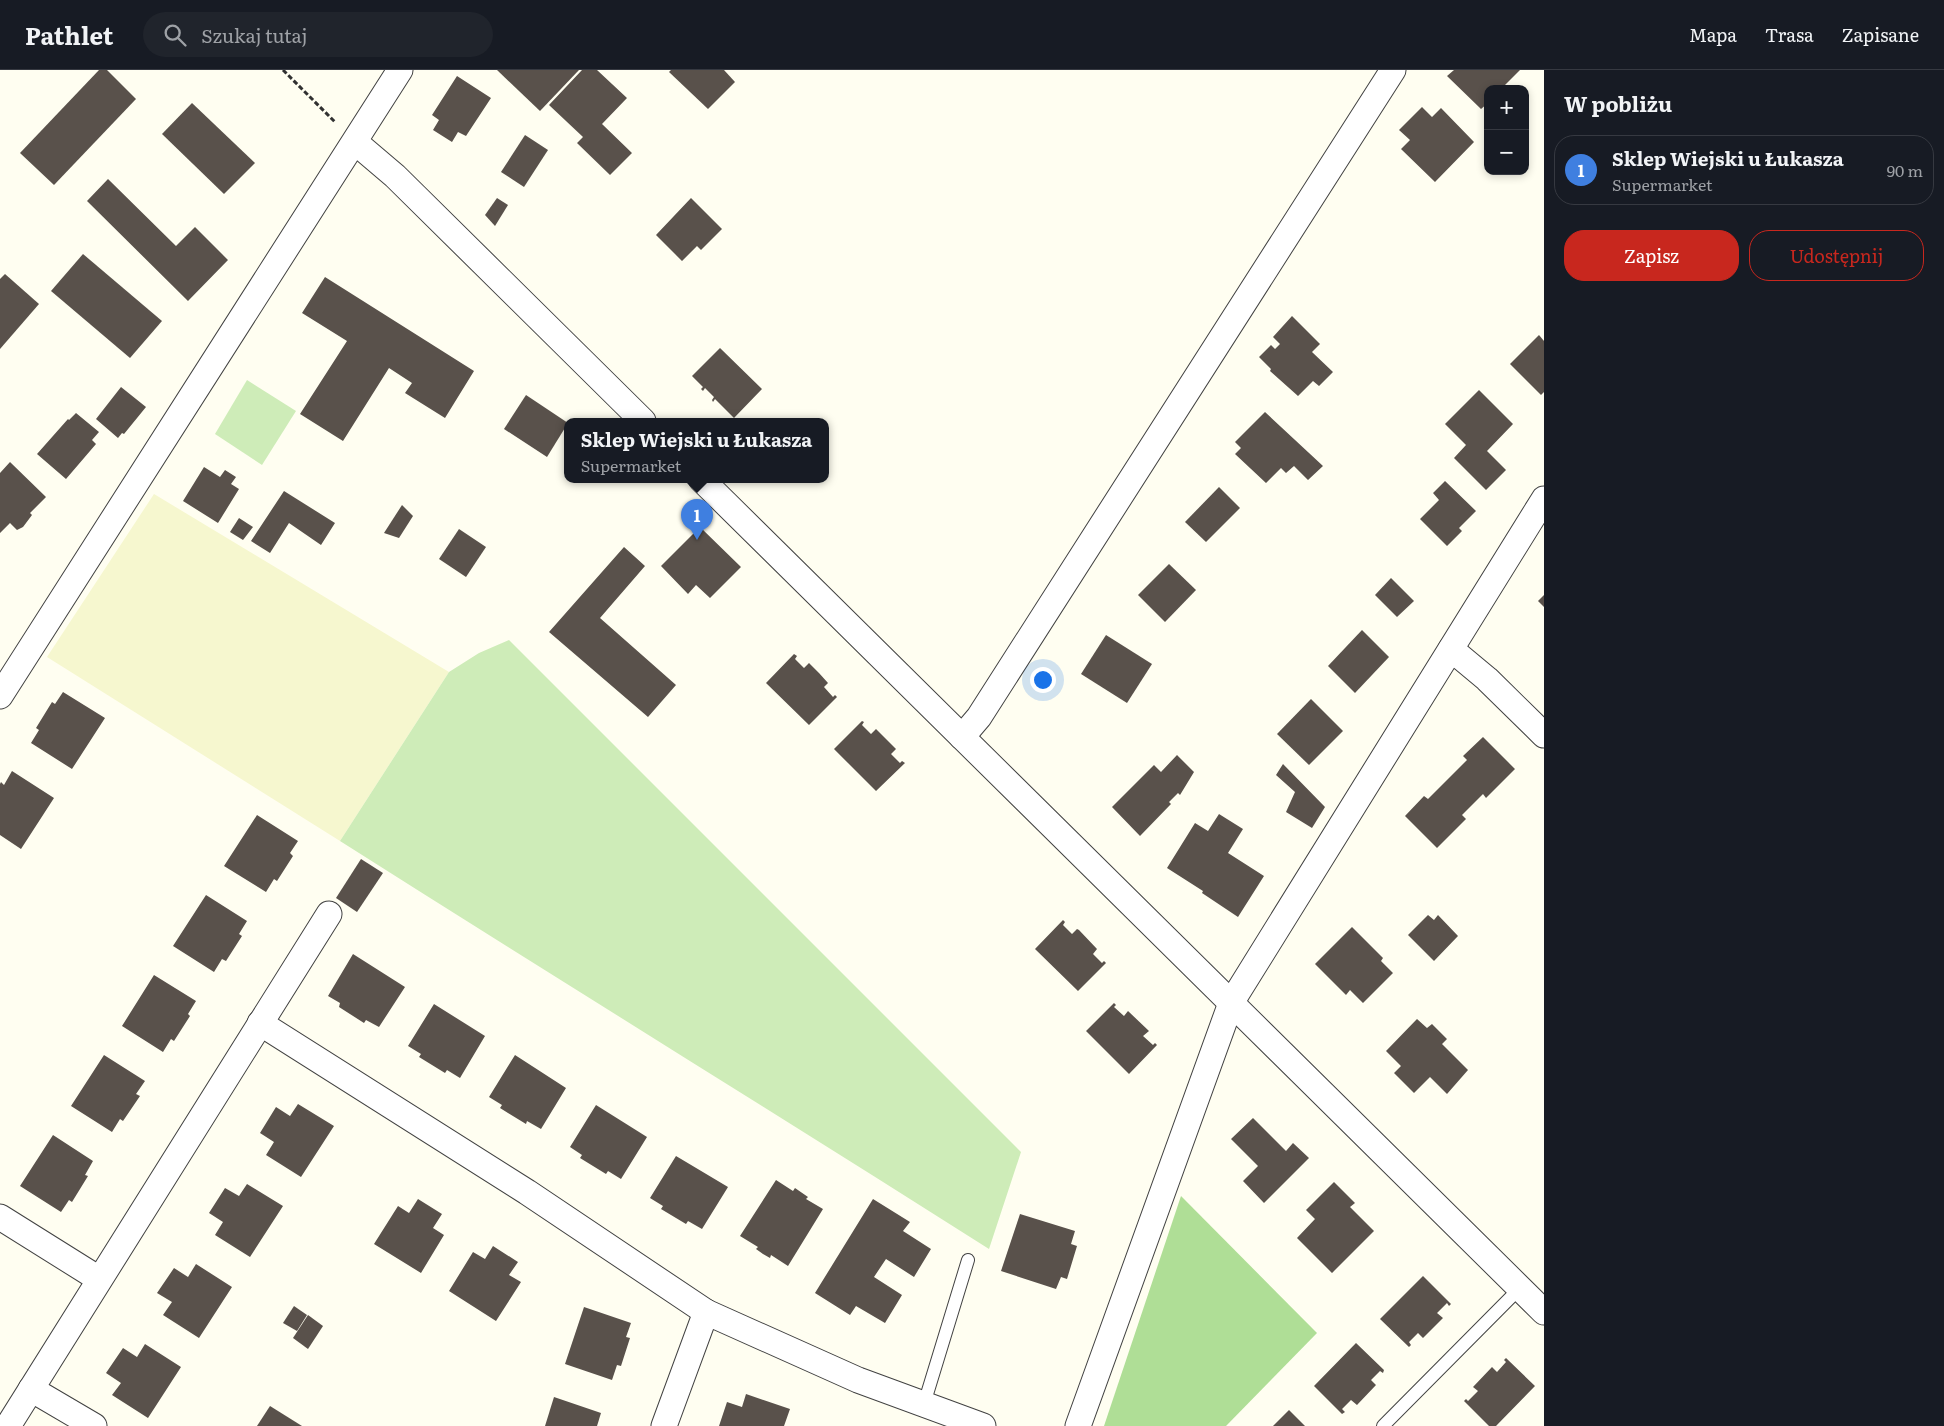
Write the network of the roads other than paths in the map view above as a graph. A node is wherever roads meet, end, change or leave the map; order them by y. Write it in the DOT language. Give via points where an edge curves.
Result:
graph roads {
  1 [pos="400,70"];
  2 [pos="1393,70"];
  3 [pos="355,142"];
  4 [pos="640,418"];
  5 [pos="705,483"];
  6 [pos="1544,499"];
  7 [pos="1451,649"];
  8 [pos="0,696"];
  9 [pos="1544,734"];
  10 [pos="962,738"];
  11 [pos="329,914"];
  12 [pos="1231,1003"];
  13 [pos="260,1024"];
  14 [pos="0,1217"];
  15 [pos="968,1260"];
  16 [pos="99,1279"];
  17 [pos="1520,1288"];
  18 [pos="706,1312"];
  19 [pos="1544,1312"];
  20 [pos="31,1389"];
  21 [pos="924,1404"];
  22 [pos="8,1426"];
  23 [pos="94,1426"];
  24 [pos="664,1426"];
  25 [pos="983,1426"];
  26 [pos="1078,1426"];
  27 [pos="1383,1426"];
  1 -- 3 [label="street"];
  2 -- 10 [label="street" via="979,717"];
  3 -- 4 [label="street" via="395,176"];
  3 -- 8 [label="street"];
  5 -- 10 [label="street"];
  6 -- 7 [label="street"];
  7 -- 9 [label="street"];
  7 -- 12 [label="street"];
  10 -- 12 [label="street"];
  11 -- 13 [label="street"];
  12 -- 17 [label="street"];
  12 -- 26 [label="street"];
  13 -- 16 [label="street"];
  13 -- 18 [label="street" via="527,1192"];
  14 -- 16 [label="street"];
  15 -- 21 [label="lane"];
  16 -- 20 [label="street"];
  17 -- 19 [label="street"];
  17 -- 27 [label="lane"];
  18 -- 21 [label="street" via="858,1380"];
  18 -- 24 [label="street"];
  20 -- 22 [label="street"];
  20 -- 23 [label="street"];
  21 -- 25 [label="street"];
}
